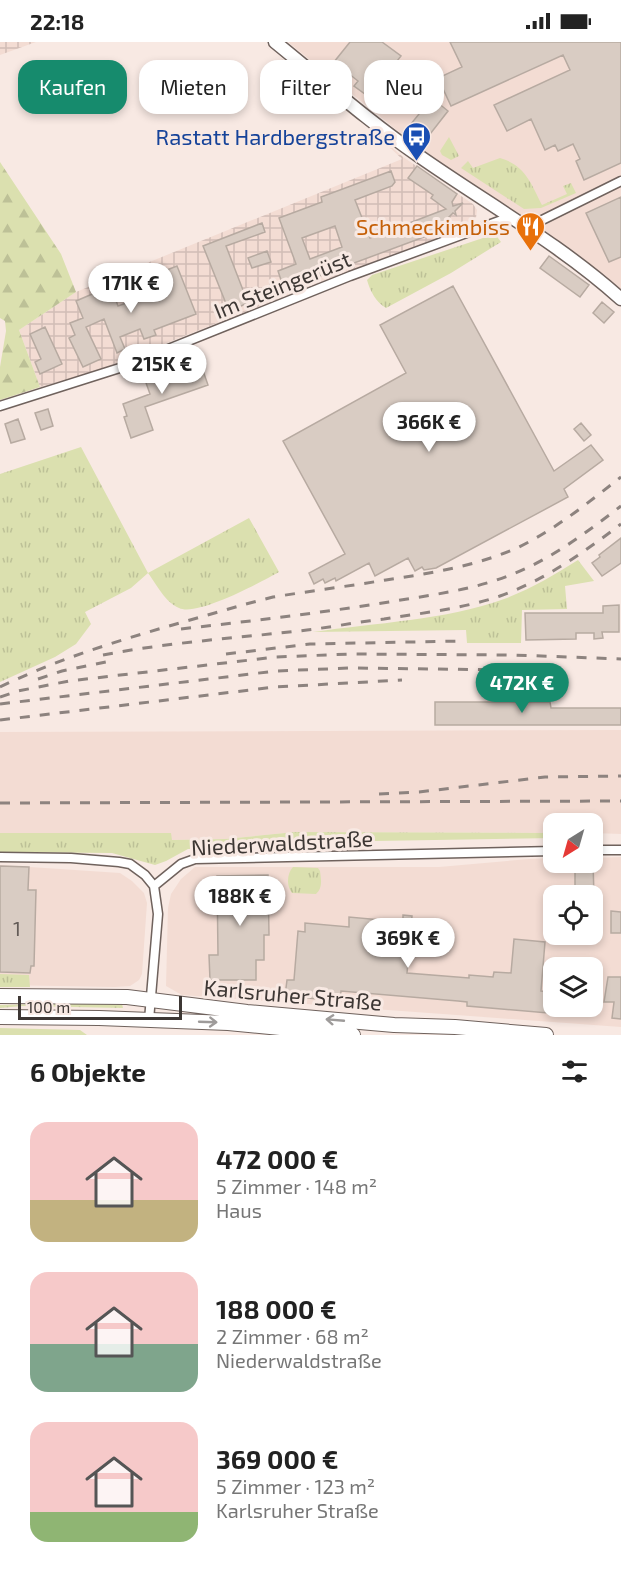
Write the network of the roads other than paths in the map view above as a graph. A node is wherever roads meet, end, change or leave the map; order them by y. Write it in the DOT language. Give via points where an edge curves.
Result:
graph roads {
  1 [pos="275,42"];
  2 [pos="621,181"];
  3 [pos="510,218"];
  4 [pos="525,228"];
  5 [pos="621,299"];
  6 [pos="0,406"];
  7 [pos="603,850"];
  8 [pos="621,850"];
  9 [pos="543,851"];
  10 [pos="0,857"];
  11 [pos="154,886"];
  12 [pos="0,996"];
  13 [pos="151,1001"];
  14 [pos="0,1017"];
  15 [pos="149,1020"];
  16 [pos="491,1032"];
  17 [pos="353,1035"];
  18 [pos="546,1035"];
  1 -- 3 [label="street" via="417,155"];
  2 -- 4 [label="street"];
  3 -- 4 [label="street"];
  3 -- 6 [label="street, Im Steingerüst" via="350,276 126,366"];
  4 -- 5 [label="street"];
  7 -- 8 [label="street"];
  9 -- 11 [label="street, Niederwaldstraße" via="195,859"];
  10 -- 11 [label="street" via="130,864"];
  11 -- 13 [label="street" via="158,914"];
  12 -- 13 [label="main road, Karlsruher Straße" via="97,996"];
  13 -- 15 [label="street"];
  16 -- 13 [label="main road, Karlsruher Straße, one-way"];
  14 -- 15 [label="main road, Karlsruher Straße"];
  15 -- 17 [label="main road, Karlsruher Straße, one-way"];
  16 -- 18 [label="main road, Karlsruher Straße"];
}
